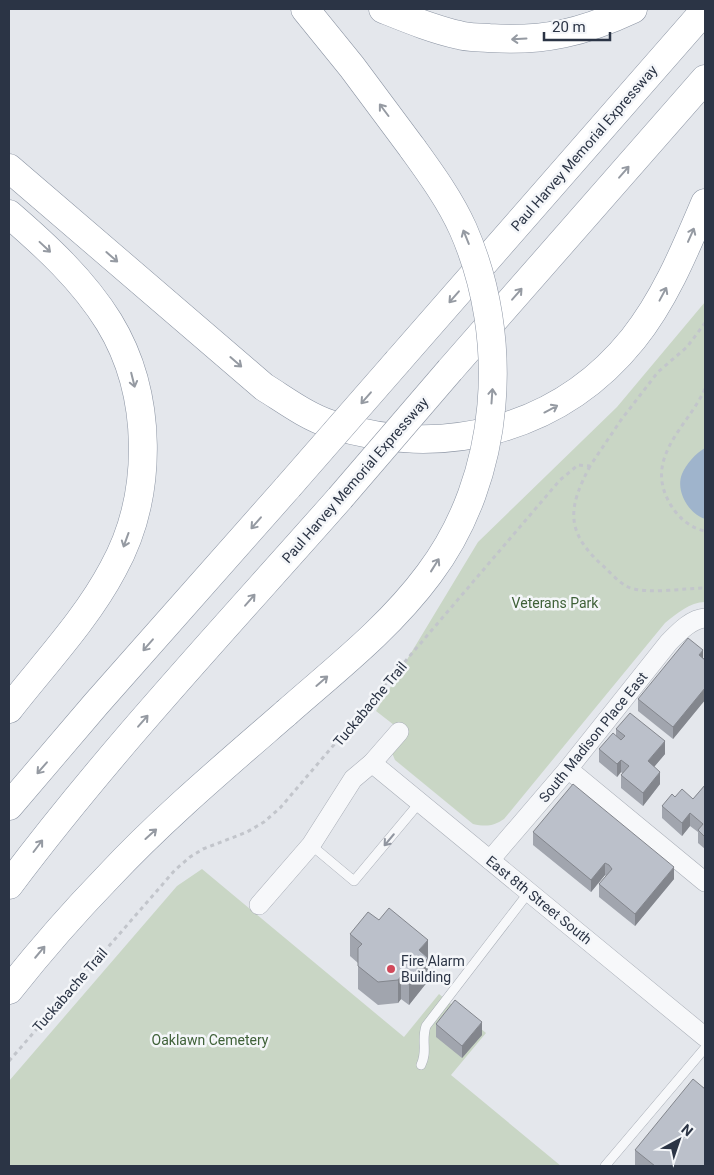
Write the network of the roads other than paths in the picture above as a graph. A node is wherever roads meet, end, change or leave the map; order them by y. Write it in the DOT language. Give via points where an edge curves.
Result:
graph roads {
  1 [pos="305,9"];
  2 [pos="383,9"];
  3 [pos="633,9"];
  4 [pos="705,10"];
  5 [pos="705,79"];
  6 [pos="9,168"];
  7 [pos="705,203"];
  8 [pos="9,214"];
  9 [pos="702,618"];
  10 [pos="9,708"];
  11 [pos="398,732"];
  12 [pos="372,763"];
  13 [pos="568,769"];
  14 [pos="420,802"];
  15 [pos="9,806"];
  16 [pos="312,846"];
  17 [pos="490,860"];
  18 [pos="705,882"];
  19 [pos="9,885"];
  20 [pos="529,892"];
  21 [pos="259,905"];
  22 [pos="9,990"];
  23 [pos="705,1037"];
  24 [pos="705,1048"];
  25 [pos="421,1065"];
  26 [pos="605,1166"];
  22 -- 1 [label="highway, one-way, bridge" via="114,871 235,757 389,621 430,572 456,529 477,476 490,420 493,376 491,329 472,252 458,220 432,176"];
  3 -- 2 [label="highway, one-way" via="593,27 550,37 507,39 461,36"];
  4 -- 15 [label="highway, Paul Harvey Memorial Expressway, one-way, bridge"];
  19 -- 5 [label="highway, Paul Harvey Memorial Expressway, one-way, bridge" via="136,728"];
  6 -- 7 [label="highway, one-way" via="264,386 302,411 328,423 364,433 410,439 471,435 506,428 542,413 594,380 632,340 654,310 678,266"];
  8 -- 10 [label="highway, one-way" via="63,264 87,290 110,323 128,360 143,437 137,505 115,567 77,623"];
  9 -- 13 [label="street, South Madison Place East" via="669,642"];
  11 -- 12 [label="street"];
  12 -- 14 [label="street, East 8th Street South"];
  12 -- 16 [label="street" via="353,779"];
  13 -- 17 [label="street, South Madison Place East"];
  13 -- 18 [label="street"];
  14 -- 16 [label="lane, one-way" via="354,881"];
  14 -- 17 [label="street, East 8th Street South"];
  16 -- 21 [label="street"];
  17 -- 20 [label="street, East 8th Street South"];
  20 -- 23 [label="street, East 8th Street South"];
  20 -- 25 [label="lane" via="426,1026 423,1035 425,1057"];
  24 -- 26 [label="lane"];
}
